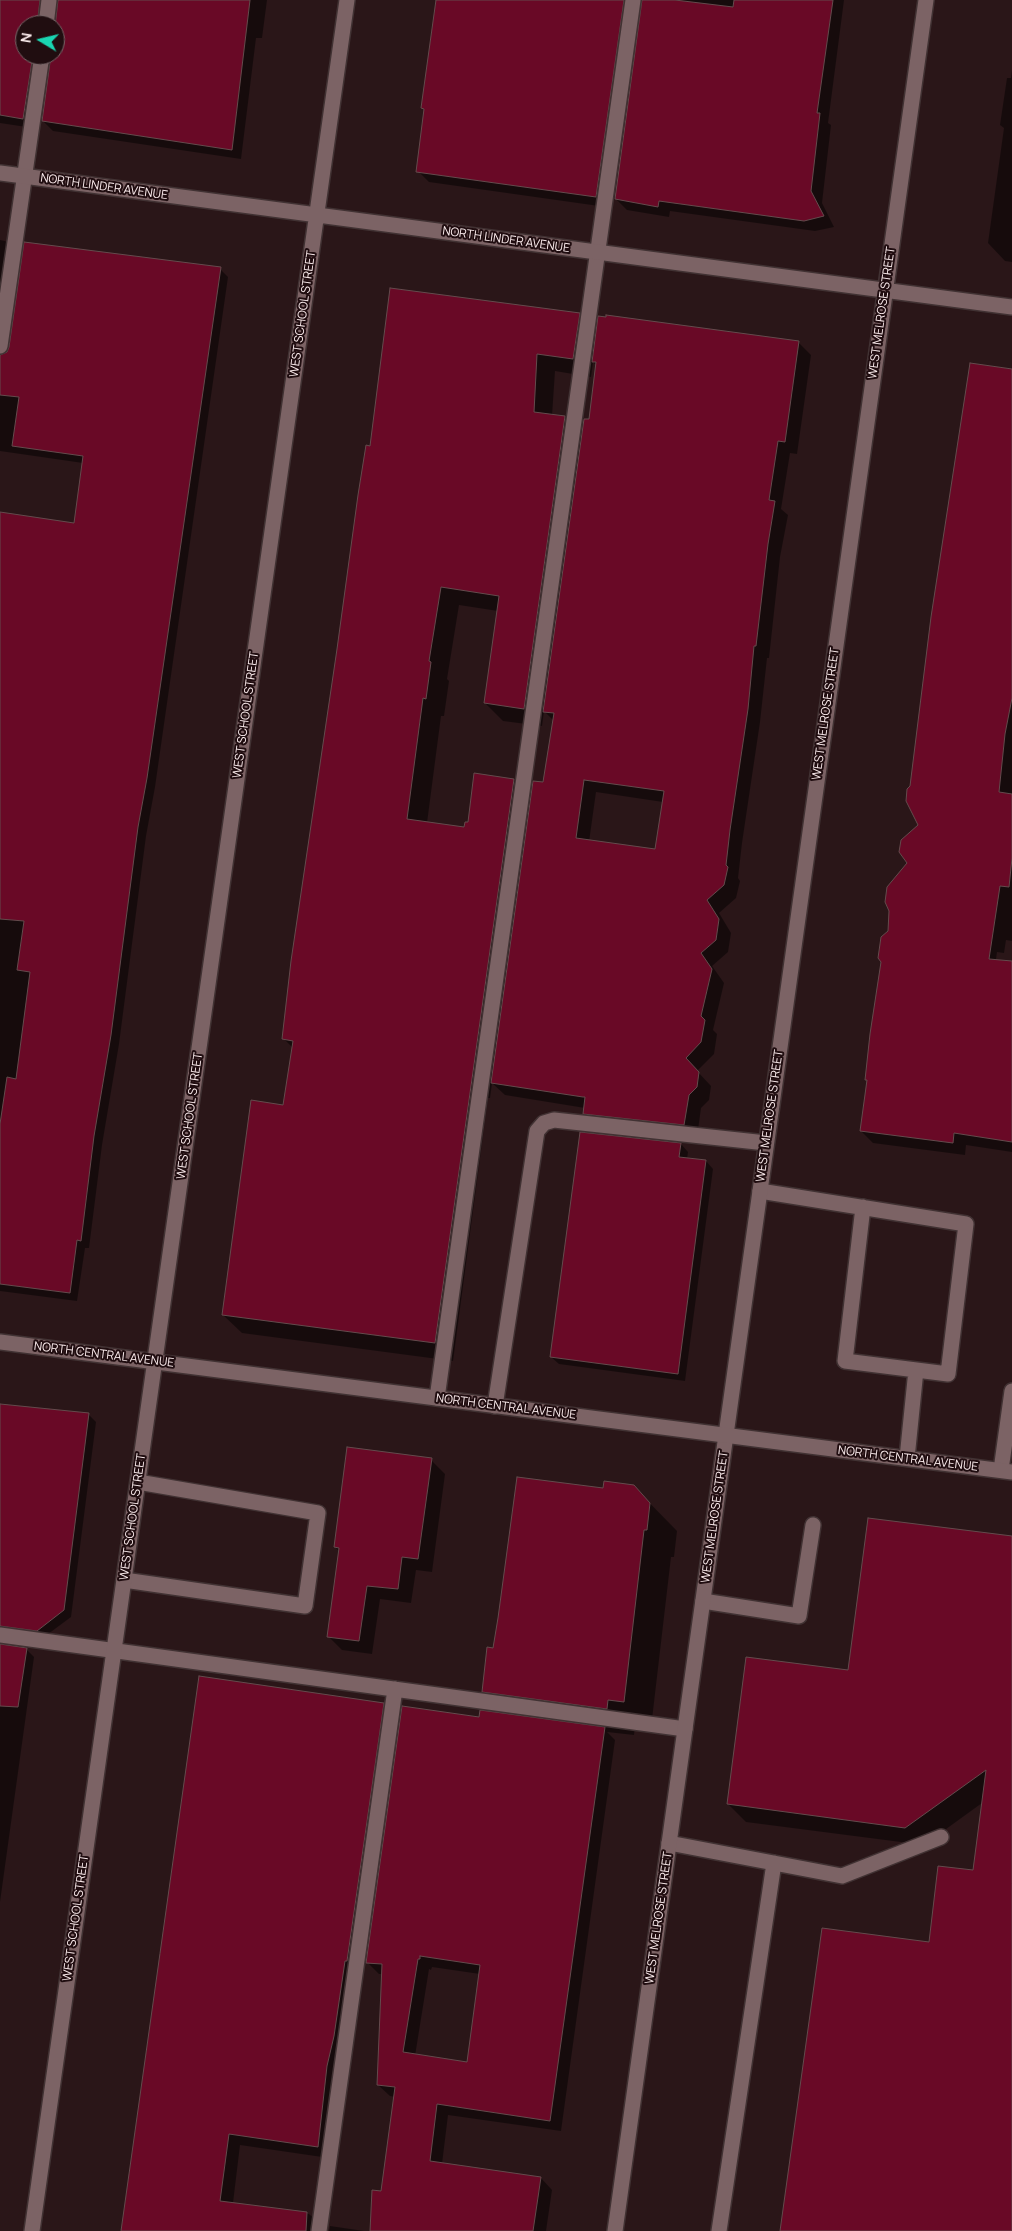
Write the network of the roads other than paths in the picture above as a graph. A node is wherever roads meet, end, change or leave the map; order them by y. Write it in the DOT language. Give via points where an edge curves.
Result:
graph roads {
  1 [pos="50,0"];
  2 [pos="347,0"];
  3 [pos="633,0"];
  4 [pos="926,0"];
  5 [pos="48,15"];
  6 [pos="41,65"];
  7 [pos="0,173"];
  8 [pos="24,176"];
  9 [pos="317,215"];
  10 [pos="598,252"];
  11 [pos="886,290"];
  12 [pos="1012,307"];
  13 [pos="0,346"];
  14 [pos="766,1143"];
  15 [pos="760,1191"];
  16 [pos="863,1207"];
  17 [pos="0,1342"];
  18 [pos="155,1362"];
  19 [pos="916,1370"];
  20 [pos="1012,1391"];
  21 [pos="437,1398"];
  22 [pos="495,1406"];
  23 [pos="726,1435"];
  24 [pos="907,1458"];
  25 [pos="1007,1471"];
  26 [pos="138,1482"];
  27 [pos="813,1525"];
  28 [pos="124,1580"];
  29 [pos="703,1602"];
  30 [pos="0,1635"];
  31 [pos="114,1650"];
  32 [pos="395,1689"];
  33 [pos="685,1729"];
  34 [pos="941,1837"];
  35 [pos="669,1843"];
  36 [pos="774,1863"];
  37 [pos="32,2231"];
  38 [pos="319,2231"];
  39 [pos="615,2231"];
  40 [pos="719,2231"];
  1 -- 5 [label="street"];
  2 -- 9 [label="street, WEST SCHOOL STREET"];
  3 -- 10 [label="street"];
  4 -- 11 [label="street, WEST MELROSE STREET"];
  6 -- 8 [label="street"];
  7 -- 8 [label="street, NORTH LINDER AVENUE"];
  8 -- 9 [label="street, NORTH LINDER AVENUE"];
  8 -- 13 [label="street"];
  9 -- 10 [label="street, NORTH LINDER AVENUE"];
  9 -- 18 [label="street, WEST SCHOOL STREET"];
  10 -- 11 [label="street, NORTH LINDER AVENUE"];
  10 -- 21 [label="street"];
  11 -- 12 [label="street, NORTH LINDER AVENUE"];
  11 -- 14 [label="street, WEST MELROSE STREET"];
  14 -- 15 [label="street, WEST MELROSE STREET"];
  14 -- 22 [label="street" via="554,1120 544,1123 537,1131"];
  15 -- 16 [label="street"];
  15 -- 23 [label="street, WEST MELROSE STREET"];
  16 -- 19 [label="street" via="845,1361"];
  16 -- 19 [label="street" via="966,1224 948,1374"];
  17 -- 18 [label="street, NORTH CENTRAL AVENUE"];
  18 -- 21 [label="street, NORTH CENTRAL AVENUE"];
  18 -- 26 [label="street, WEST SCHOOL STREET"];
  19 -- 24 [label="street"];
  20 -- 25 [label="street"];
  21 -- 22 [label="street, NORTH CENTRAL AVENUE"];
  22 -- 23 [label="street, NORTH CENTRAL AVENUE"];
  23 -- 24 [label="street, NORTH CENTRAL AVENUE"];
  23 -- 29 [label="street, WEST MELROSE STREET"];
  24 -- 25 [label="street, NORTH CENTRAL AVENUE"];
  26 -- 28 [label="street, WEST SCHOOL STREET"];
  26 -- 28 [label="street" via="318,1513 305,1606"];
  27 -- 29 [label="street" via="800,1616"];
  28 -- 31 [label="street, WEST SCHOOL STREET"];
  29 -- 33 [label="street, WEST MELROSE STREET"];
  30 -- 31 [label="street"];
  31 -- 32 [label="street"];
  31 -- 37 [label="street, WEST SCHOOL STREET"];
  32 -- 33 [label="street"];
  32 -- 38 [label="street"];
  33 -- 35 [label="street, WEST MELROSE STREET"];
  34 -- 36 [label="street" via="842,1876"];
  35 -- 36 [label="street"];
  35 -- 39 [label="street, WEST MELROSE STREET"];
  36 -- 40 [label="street"];
}
